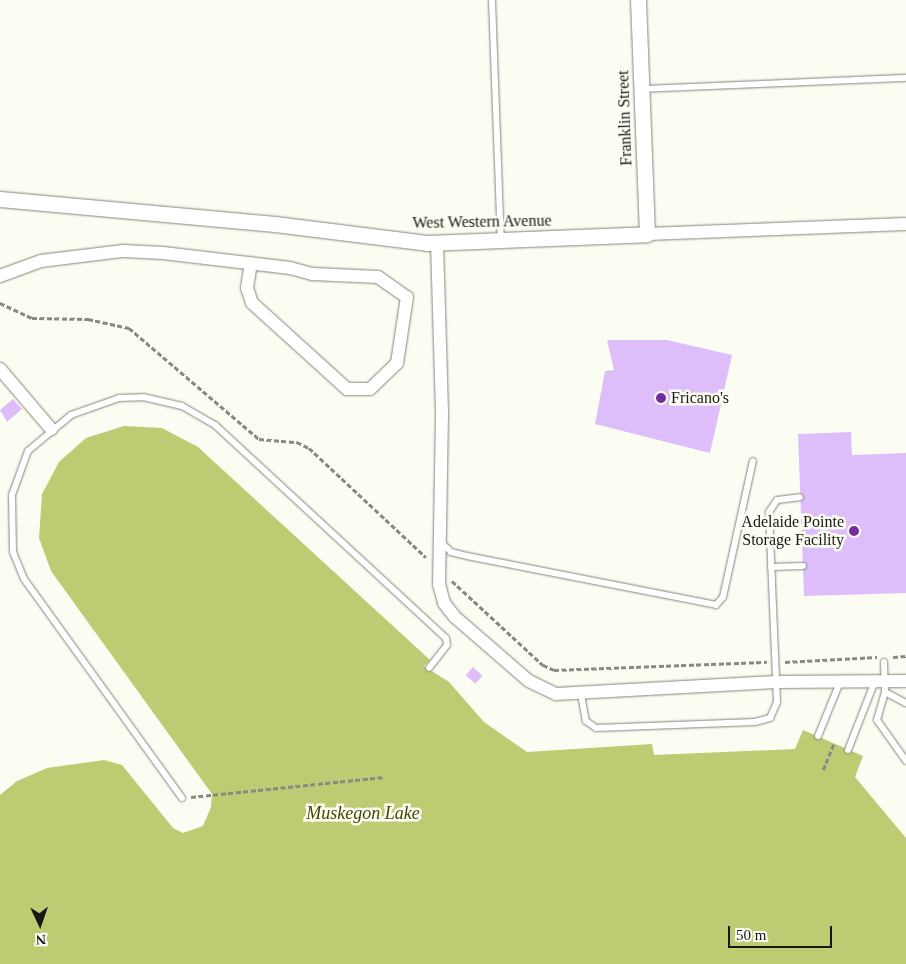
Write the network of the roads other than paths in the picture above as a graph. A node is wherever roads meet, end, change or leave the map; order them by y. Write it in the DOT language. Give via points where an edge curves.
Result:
graph roads {
  1 [pos="492,0"];
  2 [pos="638,0"];
  3 [pos="906,78"];
  4 [pos="641,89"];
  5 [pos="0,199"];
  6 [pos="906,224"];
  7 [pos="647,234"];
  8 [pos="501,242"];
  9 [pos="437,243"];
  10 [pos="251,264"];
  11 [pos="0,276"];
  12 [pos="0,369"];
  13 [pos="51,429"];
  14 [pos="753,461"];
  15 [pos="800,497"];
  16 [pos="440,540"];
  17 [pos="803,566"];
  18 [pos="771,567"];
  19 [pos="884,662"];
  20 [pos="429,668"];
  21 [pos="906,681"];
  22 [pos="776,682"];
  23 [pos="840,682"];
  24 [pos="881,685"];
  25 [pos="581,694"];
  26 [pos="906,703"];
  27 [pos="818,736"];
  28 [pos="848,750"];
  29 [pos="906,761"];
  30 [pos="182,798"];
  1 -- 8 [label="lane"];
  2 -- 4 [label="street, Franklin Street"];
  3 -- 4 [label="lane"];
  4 -- 7 [label="street, Franklin Street"];
  5 -- 9 [label="street, West Western Avenue"];
  6 -- 7 [label="street, West Western Avenue"];
  7 -- 8 [label="street, West Western Avenue"];
  8 -- 9 [label="street, West Western Avenue"];
  9 -- 16 [label="street"];
  10 -- 10 [label="street" via="247,288 252,303 347,389 370,389 397,363 408,307 400,288 378,277 313,274"];
  10 -- 11 [label="street" via="163,253 106,252 41,261"];
  12 -- 13 [label="street"];
  13 -- 20 [label="lane" via="94,404 143,397 182,406 215,425 446,638 447,645"];
  13 -- 30 [label="lane" via="28,451 12,495 13,552 24,579"];
  14 -- 16 [label="lane" via="723,597 716,605 461,555 446,548"];
  15 -- 18 [label="lane" via="781,499 771,507"];
  16 -- 25 [label="street" via="440,591 455,618 541,688 556,694"];
  17 -- 18 [label="lane"];
  18 -- 22 [label="lane"];
  19 -- 24 [label="lane"];
  21 -- 24 [label="street"];
  22 -- 23 [label="street"];
  22 -- 25 [label="street"];
  22 -- 25 [label="lane" via="775,711 755,722 596,728 586,721"];
  23 -- 24 [label="street"];
  23 -- 27 [label="lane"];
  24 -- 26 [label="lane"];
  24 -- 28 [label="lane"];
  24 -- 29 [label="lane" via="879,727"];
}
